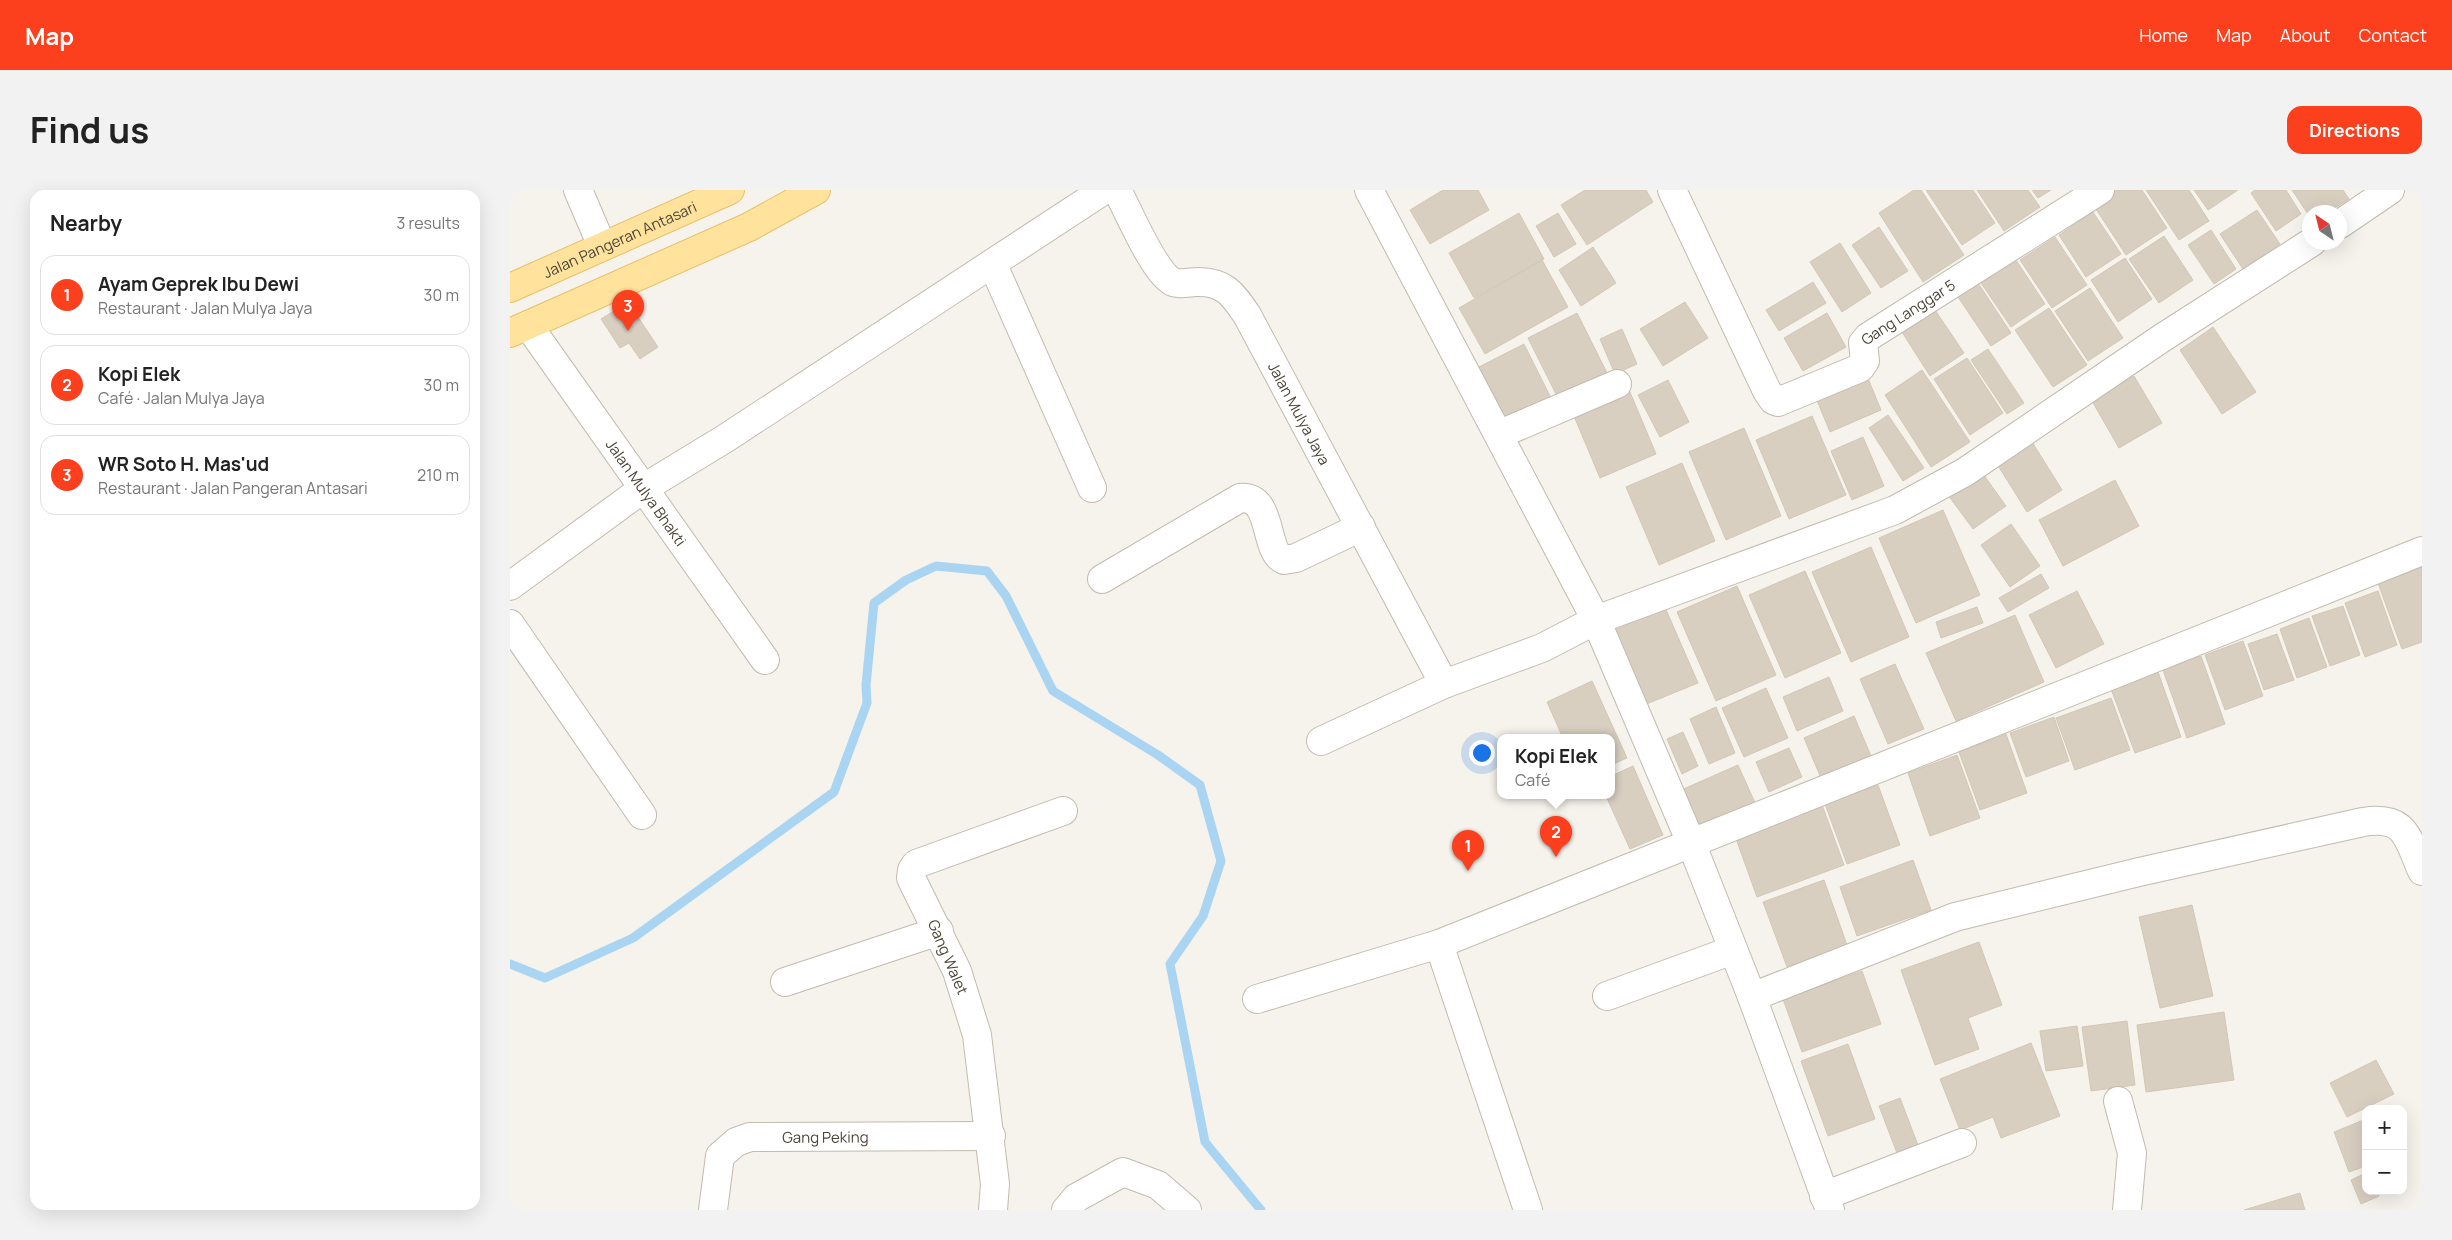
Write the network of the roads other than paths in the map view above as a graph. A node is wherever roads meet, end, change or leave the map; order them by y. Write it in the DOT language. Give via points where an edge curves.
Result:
graph roads {
  1 [pos="578,190"];
  2 [pos="730,190"];
  3 [pos="816,190"];
  4 [pos="1104,190"];
  5 [pos="1117,190"];
  6 [pos="1369,190"];
  7 [pos="1672,190"];
  8 [pos="2100,190"];
  9 [pos="2390,190"];
  10 [pos="2347,219"];
  11 [pos="602,246"];
  12 [pos="2302,248"];
  13 [pos="993,265"];
  14 [pos="510,288"];
  15 [pos="519,329"];
  16 [pos="1617,384"];
  17 [pos="1500,434"];
  18 [pos="644,488"];
  19 [pos="1092,488"];
  20 [pos="1361,527"];
  21 [pos="2422,551"];
  22 [pos="1102,578"];
  23 [pos="510,586"];
  24 [pos="1596,620"];
  25 [pos="510,624"];
  26 [pos="765,660"];
  27 [pos="1444,684"];
  28 [pos="1321,741"];
  29 [pos="1063,811"];
  30 [pos="642,815"];
  31 [pos="1692,845"];
  32 [pos="2422,871"];
  33 [pos="939,931"];
  34 [pos="1439,944"];
  35 [pos="1734,950"];
  36 [pos="784,982"];
  37 [pos="1607,996"];
  38 [pos="1752,997"];
  39 [pos="1257,999"];
  40 [pos="2118,1101"];
  41 [pos="991,1136"];
  42 [pos="1962,1143"];
  43 [pos="1827,1203"];
  44 [pos="713,1210"];
  45 [pos="993,1210"];
  46 [pos="1066,1210"];
  47 [pos="1187,1210"];
  48 [pos="1528,1210"];
  49 [pos="2127,1210"];
  1 -- 11 [label="street"];
  2 -- 11 [label="main road, Jalan Pangeran Antasari"];
  3 -- 15 [label="main road" via="749,227"];
  4 -- 13 [label="street"];
  5 -- 20 [label="street, Jalan Mulya Jaya" via="1164,275 1173,282 1211,282 1231,291"];
  6 -- 17 [label="street"];
  7 -- 8 [label="street, Gang Langgar 5" via="1768,392 1778,402 1860,368 1865,362 1863,344 1868,337"];
  9 -- 10 [label="street"];
  11 -- 14 [label="main road, Jalan Pangeran Antasari"];
  12 -- 24 [label="street" via="2162,338 1965,472 1895,510"];
  13 -- 18 [label="street"];
  13 -- 19 [label="street"];
  15 -- 18 [label="street, Jalan Mulya Bhakti"];
  16 -- 17 [label="street"];
  17 -- 24 [label="street"];
  18 -- 23 [label="street"];
  18 -- 26 [label="street, Jalan Mulya Bhakti"];
  20 -- 22 [label="street" via="1296,558 1284,560 1278,556 1256,503 1247,497 1240,498"];
  20 -- 27 [label="street, Jalan Mulya Jaya"];
  21 -- 31 [label="street"];
  24 -- 27 [label="street" via="1542,648"];
  24 -- 31 [label="street"];
  25 -- 30 [label="street"];
  27 -- 28 [label="street"];
  29 -- 33 [label="street, Gang Walet" via="916,864 912,878"];
  31 -- 34 [label="street"];
  31 -- 35 [label="street"];
  32 -- 38 [label="street" via="2405,834 2396,823 2386,820 2363,822 1955,917"];
  33 -- 36 [label="street"];
  33 -- 41 [label="street, Gang Walet" via="957,970 978,1035"];
  34 -- 39 [label="street"];
  34 -- 48 [label="street"];
  35 -- 37 [label="street"];
  35 -- 38 [label="street"];
  38 -- 43 [label="street"];
  40 -- 49 [label="street" via="2132,1153"];
  41 -- 44 [label="street, Gang Peking" via="750,1137 736,1142 720,1156"];
  41 -- 45 [label="street, Gang Walet" via="995,1184"];
  42 -- 43 [label="street"];
  46 -- 47 [label="street" via="1076,1198 1123,1172 1158,1185"];
}
